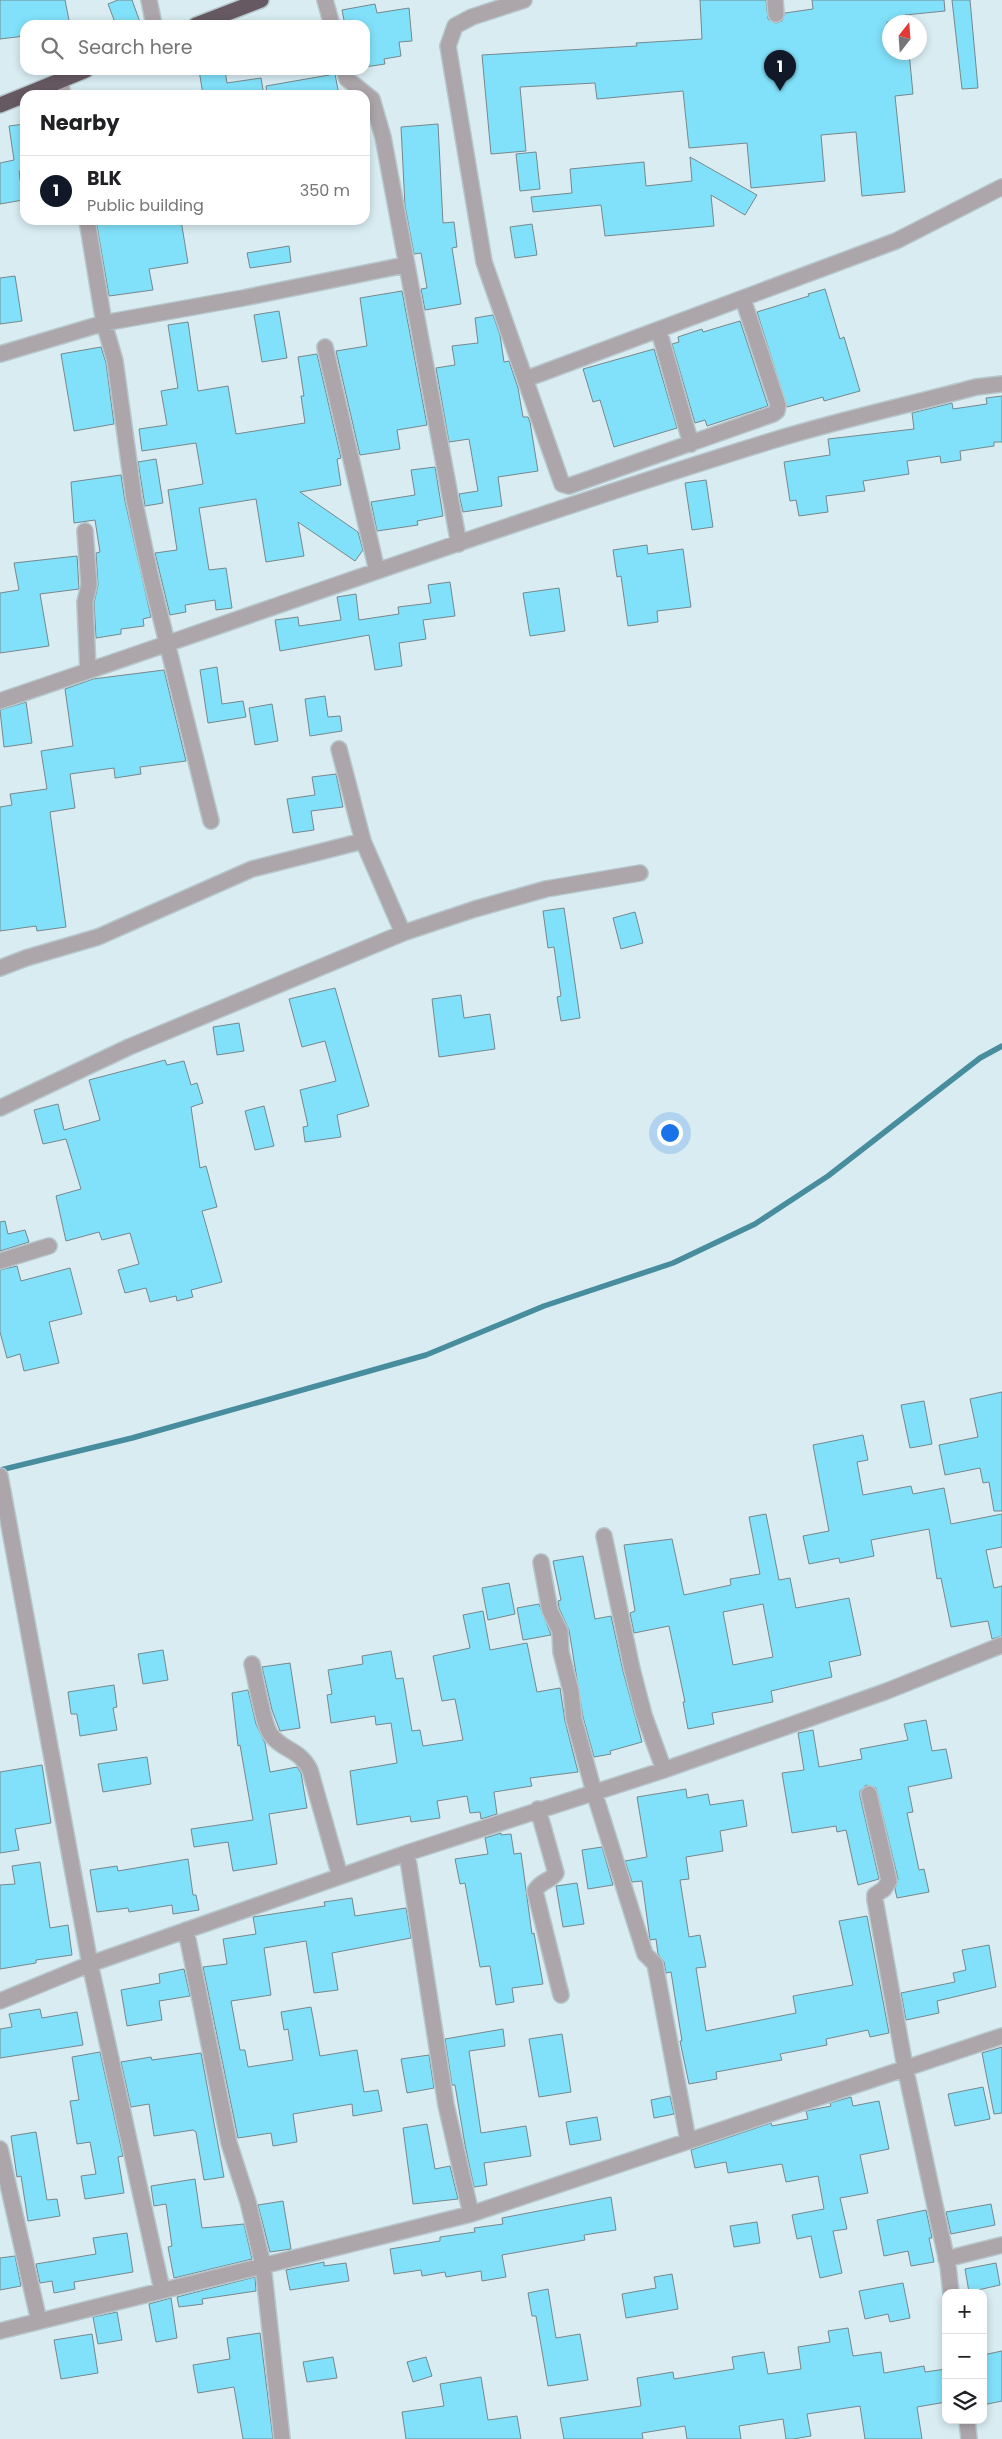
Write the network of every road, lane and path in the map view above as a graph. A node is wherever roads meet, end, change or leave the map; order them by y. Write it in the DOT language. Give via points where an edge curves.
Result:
graph roads {
  1 [pos="149,0"];
  2 [pos="262,0"];
  3 [pos="325,0"];
  4 [pos="524,0"];
  5 [pos="508,3"];
  6 [pos="153,20"];
  7 [pos="209,20"];
  8 [pos="331,20"];
  9 [pos="79,75"];
  10 [pos="346,75"];
  11 [pos="61,88"];
  12 [pos="362,90"];
  13 [pos="20,97"];
  14 [pos="370,97"];
  15 [pos="0,105"];
  16 [pos="1002,187"];
  17 [pos="88,225"];
  18 [pos="405,265"];
  19 [pos="743,299"];
  20 [pos="104,323"];
  21 [pos="659,331"];
  22 [pos="325,347"];
  23 [pos="0,354"];
  24 [pos="526,379"];
  25 [pos="1002,384"];
  26 [pos="691,444"];
  27 [pos="85,531"];
  28 [pos="459,544"];
  29 [pos="377,571"];
  30 [pos="168,644"];
  31 [pos="88,671"];
  32 [pos="0,701"];
  33 [pos="339,749"];
  34 [pos="211,821"];
  35 [pos="363,841"];
  36 [pos="640,873"];
  37 [pos="403,933"];
  38 [pos="0,968"];
  39 [pos="0,1108"];
  40 [pos="50,1246"];
  41 [pos="0,1261"];
  42 [pos="0,1477"];
  43 [pos="604,1536"];
  44 [pos="541,1562"];
  45 [pos="1002,1645"];
  46 [pos="252,1664"];
  47 [pos="664,1770"];
  48 [pos="594,1792"];
  49 [pos="870,1794"];
  50 [pos="538,1809"];
  51 [pos="407,1853"];
  52 [pos="340,1876"];
  53 [pos="186,1930"];
  54 [pos="90,1964"];
  55 [pos="561,1995"];
  56 [pos="0,2001"];
  57 [pos="1002,2036"];
  58 [pos="905,2067"];
  59 [pos="688,2140"];
  60 [pos="0,2149"];
  61 [pos="471,2214"];
  62 [pos="1002,2245"];
  63 [pos="946,2259"];
  64 [pos="263,2265"];
  65 [pos="950,2289"];
  66 [pos="162,2290"];
  67 [pos="39,2321"];
  68 [pos="0,2331"];
  69 [pos="967,2424"];
  70 [pos="282,2439"];
  71 [pos="969,2439"];
  1 -- 6 [label="street"];
  2 -- 7 [label="highway"];
  3 -- 8 [label="street"];
  4 -- 5 [label="street"];
  5 -- 24 [label="street" via="455,26 448,46 484,262"];
  9 -- 11 [label="highway"];
  10 -- 12 [label="street"];
  13 -- 15 [label="highway"];
  14 -- 18 [label="street" via="383,137"];
  16 -- 19 [label="street" via="896,241"];
  17 -- 20 [label="street"];
  18 -- 20 [label="street"];
  18 -- 28 [label="street"];
  19 -- 21 [label="street"];
  19 -- 26 [label="street" via="778,405 777,411"];
  20 -- 23 [label="street"];
  20 -- 30 [label="street" via="115,361 134,499"];
  21 -- 24 [label="street"];
  21 -- 26 [label="street"];
  22 -- 29 [label="street"];
  24 -- 26 [label="street" via="562,484 569,486"];
  25 -- 28 [label="street" via="976,387 773,440"];
  27 -- 31 [label="street" via="89,585 85,602"];
  28 -- 29 [label="street"];
  29 -- 30 [label="street"];
  30 -- 31 [label="street"];
  30 -- 34 [label="street"];
  31 -- 32 [label="street"];
  33 -- 35 [label="street"];
  35 -- 37 [label="street"];
  35 -- 38 [label="street" via="252,869 98,937"];
  36 -- 37 [label="street" via="546,889 475,908"];
  37 -- 39 [label="street" via="129,1047"];
  40 -- 41 [label="street"];
  42 -- 54 [label="street"];
  43 -- 47 [label="street" via="632,1669"];
  44 -- 48 [label="street" via="550,1611 560,1631 574,1719"];
  45 -- 47 [label="street" via="887,1691"];
  46 -- 52 [label="street" via="269,1734 302,1756 310,1770"];
  47 -- 48 [label="street"];
  48 -- 50 [label="street"];
  48 -- 59 [label="street" via="645,1954 655,1964"];
  49 -- 58 [label="street" via="889,1881 875,1895 875,1900"];
  50 -- 51 [label="street"];
  50 -- 55 [label="street" via="556,1873 541,1883 536,1891"];
  51 -- 52 [label="street"];
  51 -- 61 [label="street" via="446,2105"];
  52 -- 53 [label="street"];
  53 -- 54 [label="street"];
  53 -- 64 [label="street" via="230,2143"];
  54 -- 56 [label="street"];
  54 -- 66 [label="street"];
  57 -- 58 [label="street"];
  58 -- 59 [label="street"];
  58 -- 63 [label="street"];
  59 -- 61 [label="street"];
  60 -- 67 [label="street"];
  61 -- 64 [label="street"];
  62 -- 63 [label="street"];
  63 -- 65 [label="street"];
  64 -- 66 [label="street"];
  64 -- 70 [label="street"];
  66 -- 67 [label="street"];
  67 -- 68 [label="street"];
  69 -- 71 [label="street"];
}
